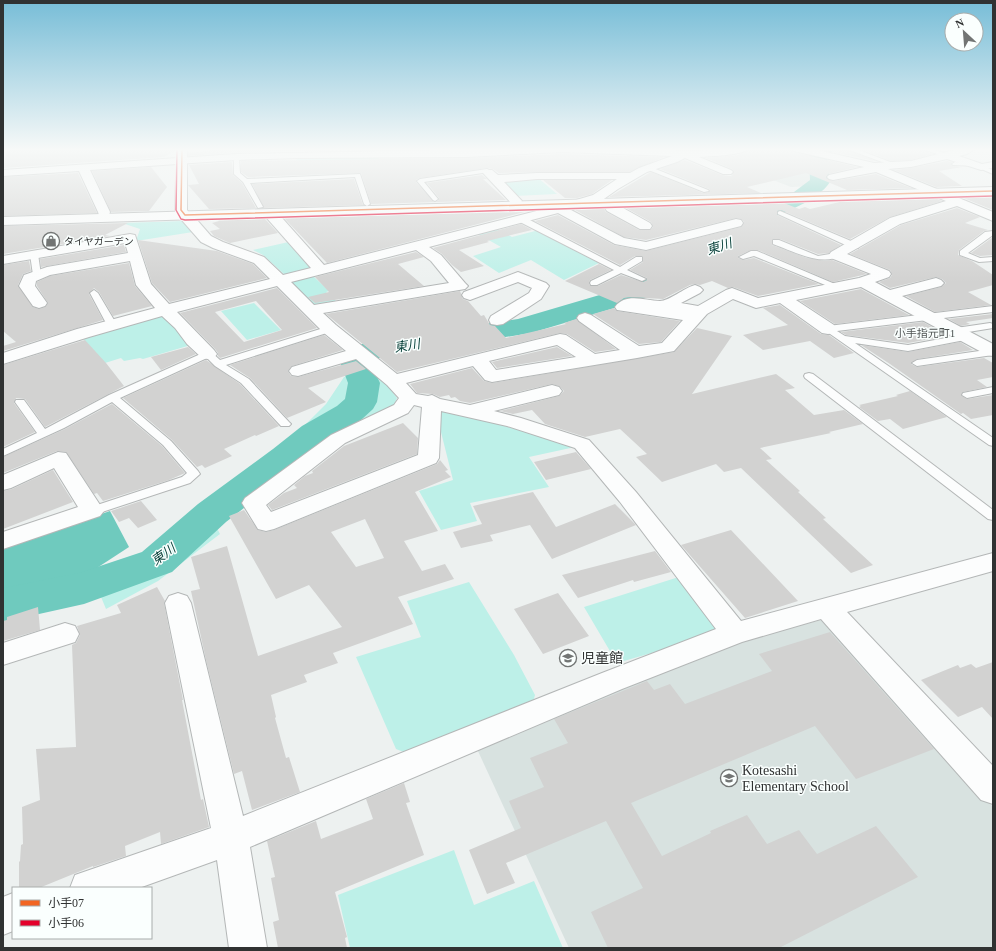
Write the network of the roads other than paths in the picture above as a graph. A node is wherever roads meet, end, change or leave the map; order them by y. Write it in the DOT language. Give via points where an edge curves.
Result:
graph roads {
  1 [pos="95,193"];
  2 [pos="183,193"];
  3 [pos="254,193"];
  4 [pos="364,193"];
  5 [pos="430,193"];
  6 [pos="509,193"];
  7 [pos="610,193"];
  8 [pos="799,193"];
  9 [pos="884,193"];
  10 [pos="934,193"];
  11 [pos="778,195"];
  12 [pos="435,199"];
  13 [pos="602,200"];
  14 [pos="516,201"];
  15 [pos="957,202"];
  16 [pos="579,203"];
  17 [pos="367,204"];
  18 [pos="560,209"];
  19 [pos="265,210"];
  20 [pos="104,212"];
  21 [pos="183,213"];
  22 [pos="780,213"];
  23 [pos="3,216"];
  24 [pos="993,217"];
  25 [pos="523,220"];
  26 [pos="3,221"];
  27 [pos="736,223"];
  28 [pos="645,226"];
  29 [pos="993,233"];
  30 [pos="776,242"];
  31 [pos="419,246"];
  32 [pos="855,246"];
  33 [pos="34,254"];
  34 [pos="136,256"];
  35 [pos="836,256"];
  36 [pos="743,257"];
  37 [pos="993,259"];
  38 [pos="3,260"];
  39 [pos="639,260"];
  40 [pos="621,270"];
  41 [pos="321,271"];
  42 [pos="37,275"];
  43 [pos="642,279"];
  44 [pos="280,280"];
  45 [pos="863,282"];
  46 [pos="594,283"];
  47 [pos="936,283"];
  48 [pos="838,286"];
  49 [pos="695,290"];
  50 [pos="94,292"];
  51 [pos="888,295"];
  52 [pos="783,298"];
  53 [pos="39,304"];
  54 [pos="664,306"];
  55 [pos="992,307"];
  56 [pos="165,310"];
  57 [pos="311,310"];
  58 [pos="698,314"];
  59 [pos="928,316"];
  60 [pos="585,318"];
  61 [pos="112,325"];
  62 [pos="990,326"];
  63 [pos="330,328"];
  64 [pos="834,334"];
  65 [pos="962,334"];
  66 [pos="992,350"];
  67 [pos="637,353"];
  68 [pos="363,355"];
  69 [pos="3,359"];
  70 [pos="213,359"];
  71 [pos="477,359"];
  72 [pos="591,359"];
  73 [pos="917,363"];
  74 [pos="298,371"];
  75 [pos="809,376"];
  76 [pos="394,381"];
  77 [pos="993,390"];
  78 [pos="552,391"];
  79 [pos="967,395"];
  80 [pos="113,397"];
  81 [pos="409,398"];
  82 [pos="20,402"];
  83 [pos="432,402"];
  84 [pos="471,410"];
  85 [pos="285,424"];
  86 [pos="43,434"];
  87 [pos="993,443"];
  88 [pos="3,453"];
  89 [pos="3,483"];
  90 [pos="92,511"];
  91 [pos="993,516"];
  92 [pos="3,541"];
  93 [pos="993,562"];
  94 [pos="178,603"];
  95 [pos="827,608"];
  96 [pos="735,633"];
  97 [pos="65,634"];
  98 [pos="3,654"];
  99 [pos="993,789"];
  100 [pos="231,838"];
  101 [pos="91,887"];
  102 [pos="248,948"];
  1 -- 20 [label="main road"];
  2 -- 21 [label="main road"];
  3 -- 19 [label="lane"];
  4 -- 17 [label="lane"];
  5 -- 12 [label="lane"];
  6 -- 14 [label="main road"];
  7 -- 13 [label="main road"];
  8 -- 11 [label="main road"];
  9 -- 11 [label="main road" via="817,197"];
  10 -- 15 [label="main road"];
  11 -- 13 [label="main road"];
  13 -- 14 [label="main road"];
  13 -- 16 [label="main road"];
  13 -- 28 [label="main road" via="611,208"];
  14 -- 17 [label="main road"];
  15 -- 24 [label="main road"];
  15 -- 32 [label="main road" via="895,221"];
  16 -- 18 [label="main road"];
  16 -- 19 [label="main road"];
  17 -- 19 [label="main road"];
  18 -- 25 [label="main road"];
  18 -- 27 [label="main road" via="620,241 646,246"];
  19 -- 21 [label="main road"];
  19 -- 41 [label="main road"];
  20 -- 21 [label="main road"];
  20 -- 23 [label="main road"];
  21 -- 26 [label="main road"];
  21 -- 44 [label="main road" via="206,239 250,255"];
  22 -- 32 [label="lane"];
  25 -- 31 [label="main road"];
  25 -- 40 [label="lane"];
  29 -- 37 [label="lane" via="963,253 979,260"];
  30 -- 35 [label="lane" via="817,258"];
  31 -- 41 [label="main road"];
  31 -- 57 [label="main road" via="436,258 483,307"];
  32 -- 35 [label="main road"];
  33 -- 34 [label="main road" via="130,238"];
  33 -- 38 [label="main road"];
  33 -- 42 [label="lane"];
  34 -- 42 [label="main road"];
  34 -- 56 [label="main road" via="144,285"];
  35 -- 45 [label="main road" via="884,274"];
  36 -- 48 [label="lane" via="754,253"];
  39 -- 40 [label="lane"];
  40 -- 43 [label="lane"];
  40 -- 46 [label="lane"];
  41 -- 44 [label="main road"];
  42 -- 53 [label="main road" via="29,278 27,286"];
  44 -- 56 [label="main road"];
  44 -- 57 [label="main road"];
  45 -- 48 [label="main road"];
  45 -- 51 [label="main road"];
  47 -- 51 [label="main road"];
  48 -- 52 [label="main road"];
  49 -- 54 [label="main road"];
  50 -- 61 [label="lane"];
  51 -- 59 [label="main road"];
  52 -- 58 [label="main road" via="756,303 732,293"];
  52 -- 64 [label="main road"];
  54 -- 58 [label="main road"];
  54 -- 58 [label="main road" via="634,302 623,307"];
  55 -- 59 [label="lane"];
  56 -- 61 [label="main road"];
  56 -- 70 [label="main road"];
  57 -- 63 [label="main road"];
  58 -- 67 [label="main road" via="668,347"];
  59 -- 64 [label="lane"];
  59 -- 65 [label="main road"];
  60 -- 67 [label="main road"];
  61 -- 69 [label="main road"];
  62 -- 65 [label="lane"];
  63 -- 68 [label="main road"];
  63 -- 70 [label="lane"];
  64 -- 65 [label="lane" via="908,348"];
  64 -- 87 [label="lane"];
  65 -- 66 [label="main road"];
  66 -- 73 [label="lane"];
  67 -- 72 [label="main road"];
  68 -- 74 [label="main road"];
  68 -- 76 [label="main road"];
  70 -- 80 [label="lane"];
  70 -- 85 [label="lane" via="245,382"];
  71 -- 72 [label="main road" via="560,339"];
  71 -- 72 [label="main road" via="492,376"];
  71 -- 76 [label="main road" via="449,360"];
  75 -- 91 [label="lane"];
  76 -- 81 [label="main road"];
  77 -- 79 [label="lane"];
  78 -- 84 [label="main road"];
  80 -- 86 [label="lane"];
  80 -- 90 [label="lane" via="167,443 194,474 186,480"];
  81 -- 83 [label="main road"];
  81 -- 83 [label="main road" via="401,408 338,439 253,503 266,523 428,458"];
  82 -- 86 [label="lane"];
  83 -- 84 [label="main road"];
  84 -- 96 [label="main road" via="582,444 628,497"];
  86 -- 88 [label="lane"];
  89 -- 90 [label="main road" via="58,458"];
  90 -- 92 [label="main road"];
  93 -- 95 [label="main road"];
  94 -- 100 [label="main road"];
  95 -- 96 [label="main road"];
  95 -- 99 [label="main road"];
  96 -- 100 [label="main road"];
  97 -- 98 [label="main road"];
  100 -- 101 [label="main road"];
  100 -- 102 [label="main road"];
}
